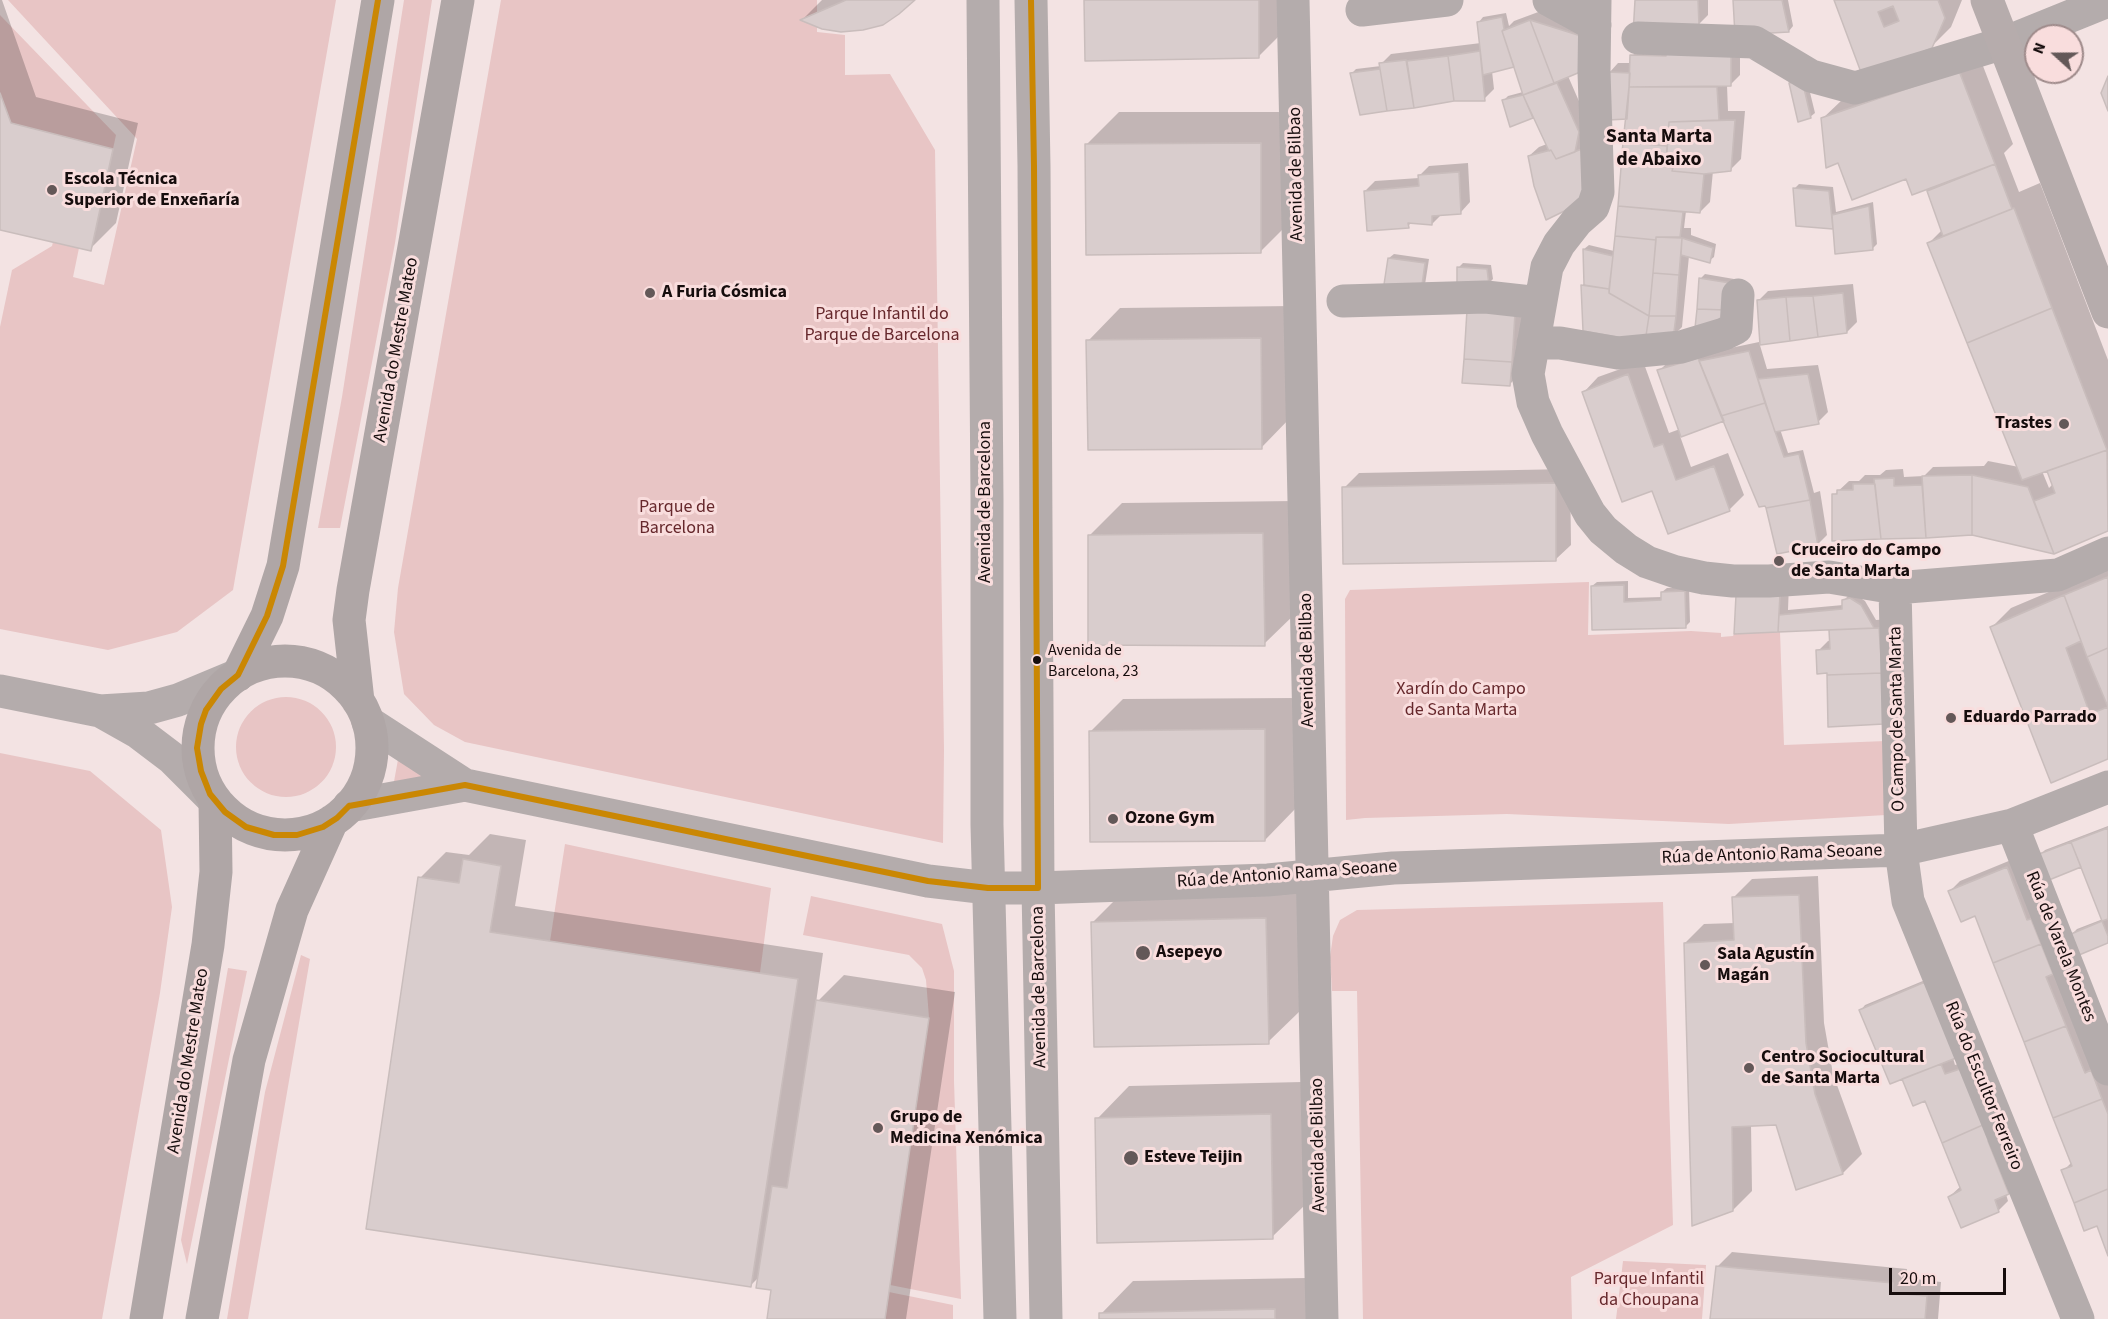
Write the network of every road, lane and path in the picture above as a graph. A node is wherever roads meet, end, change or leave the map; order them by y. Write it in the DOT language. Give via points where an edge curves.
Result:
graph roads {
  1 [pos="378,0"];
  2 [pos="458,0"];
  3 [pos="983,0"];
  4 [pos="1031,0"];
  5 [pos="1293,0"];
  6 [pos="1447,0"];
  7 [pos="1549,0"];
  8 [pos="1987,0"];
  9 [pos="2108,1"];
  10 [pos="1362,10"];
  11 [pos="1595,13"];
  12 [pos="1638,38"];
  13 [pos="2004,43"];
  14 [pos="1035,296"];
  15 [pos="1738,296"];
  16 [pos="985,297"];
  17 [pos="1343,301"];
  18 [pos="1540,303"];
  19 [pos="2108,312"];
  20 [pos="1533,343"];
  21 [pos="2108,553"];
  22 [pos="1895,588"];
  23 [pos="238,675"];
  24 [pos="0,691"];
  25 [pos="100,711"];
  26 [pos="363,711"];
  27 [pos="465,785"];
  28 [pos="2108,787"];
  29 [pos="215,801"];
  30 [pos="341,814"];
  31 [pos="2012,825"];
  32 [pos="1901,850"];
  33 [pos="1311,875"];
  34 [pos="988,888"];
  35 [pos="1038,888"];
  36 [pos="2108,1069"];
  37 [pos="146,1319"];
  38 [pos="202,1319"];
  39 [pos="1000,1319"];
  40 [pos="1046,1319"];
  41 [pos="1322,1319"];
  42 [pos="2078,1319"];
  1 -- 23 [label="main road" via="283,566 267,616"];
  2 -- 26 [label="main road, Avenida do Mestre Mateo" via="353,590 349,620"];
  3 -- 16 [label="street, Avenida de Barcelona"];
  4 -- 14 [label="street, Avenida de Barcelona"];
  5 -- 33 [label="street, Avenida de Bilbao"];
  6 -- 10 [label="street"];
  7 -- 11 [label="street"];
  8 -- 13 [label="street"];
  9 -- 13 [label="street"];
  11 -- 18 [label="street" via="1598,192 1593,207 1565,236 1547,267"];
  12 -- 13 [label="street" via="1754,42 1811,76 1855,88"];
  13 -- 19 [label="street"];
  14 -- 16 [label="street"];
  14 -- 35 [label="street, Avenida de Barcelona"];
  15 -- 20 [label="street" via="1736,328 1681,347 1618,353 1560,343"];
  16 -- 34 [label="street, Avenida de Barcelona"];
  17 -- 18 [label="street" via="1486,297"];
  18 -- 20 [label="street"];
  20 -- 22 [label="street" via="1530,389 1547,434 1590,514 1626,549 1647,562 1704,578 1769,581 1830,577"];
  21 -- 22 [label="street" via="2058,574"];
  22 -- 32 [label="street, O Campo de Santa Marta"];
  23 -- 25 [label="street" via="149,708"];
  23 -- 26 [label="main road" via="270,662 302,662 337,678"];
  23 -- 29 [label="main road" via="214,697 199,732 198,763"];
  24 -- 25 [label="street"];
  25 -- 29 [label="street" via="172,758"];
  26 -- 27 [label="street, Rúa de Antonio Rama Seoane"];
  26 -- 30 [label="main road" via="372,741 369,768 359,793"];
  27 -- 30 [label="street, Rúa de Antonio Rama Seoane"];
  27 -- 34 [label="street, Rúa de Antonio Rama Seoane" via="928,881"];
  28 -- 31 [label="street, Rúa de Antonio Rama Seoane"];
  29 -- 30 [label="main road" via="241,824 274,835 323,827"];
  29 -- 37 [label="main road, Avenida do Mestre Mateo" via="216,872 208,945"];
  30 -- 38 [label="main road" via="292,910 249,1060"];
  31 -- 32 [label="street, Rúa de Antonio Rama Seoane"];
  31 -- 36 [label="street, Rúa de Varela Montes"];
  32 -- 33 [label="street, Rúa de Antonio Rama Seoane" via="1394,868"];
  32 -- 42 [label="street, Rúa do Escultor Ferreiro" via="1908,901"];
  33 -- 35 [label="street, Rúa de Antonio Rama Seoane"];
  33 -- 41 [label="street, Avenida de Bilbao"];
  34 -- 35 [label="street, Rúa de Antonio Rama Seoane"];
  34 -- 39 [label="street, Avenida de Barcelona"];
  35 -- 40 [label="street, Avenida de Barcelona"];
}
